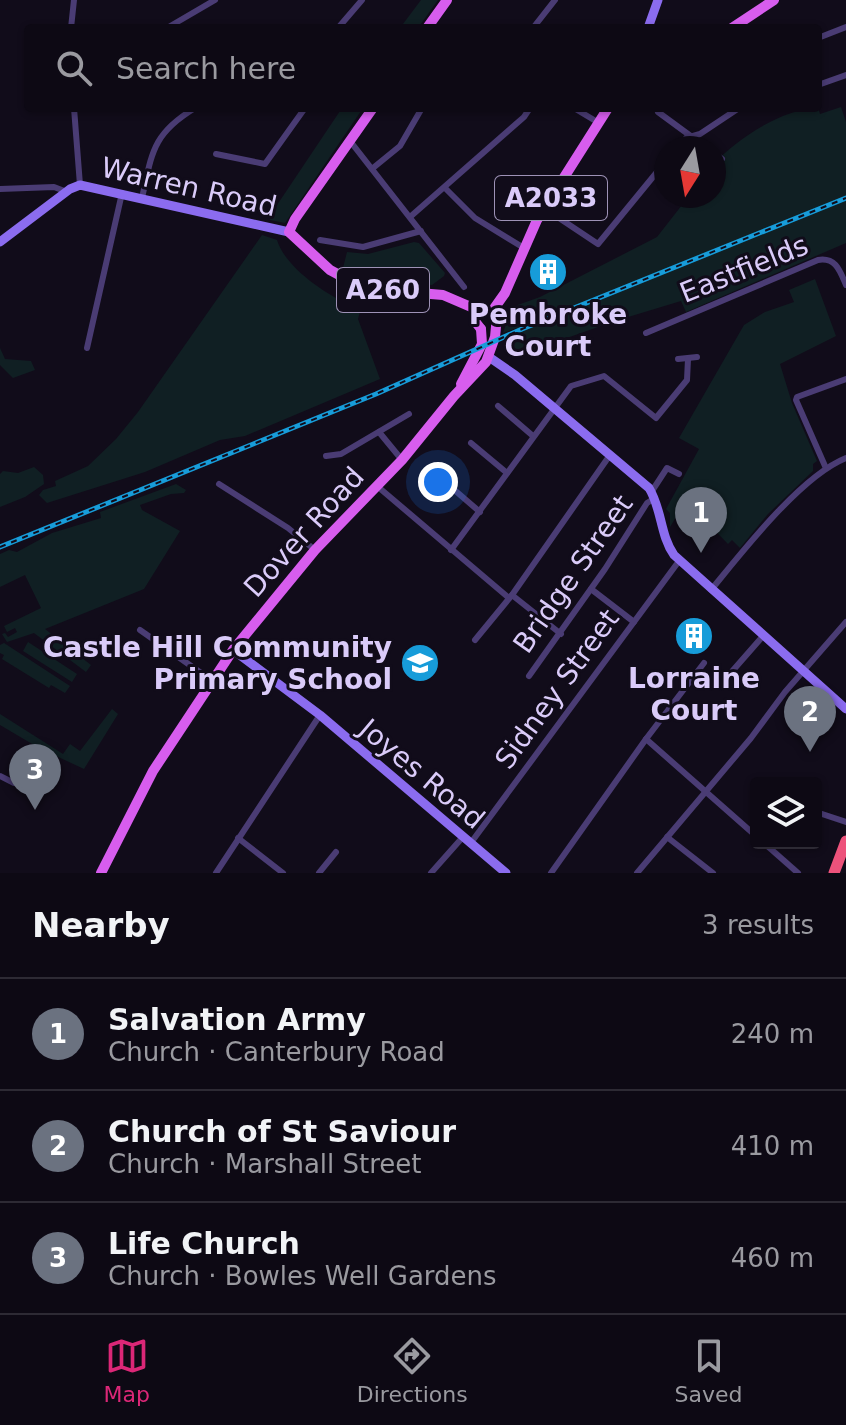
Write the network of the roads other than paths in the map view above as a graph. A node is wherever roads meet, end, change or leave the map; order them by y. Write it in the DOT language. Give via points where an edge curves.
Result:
graph roads {
  1 [pos="74,0"];
  2 [pos="215,0"];
  3 [pos="362,0"];
  4 [pos="447,0"];
  5 [pos="555,0"];
  6 [pos="658,0"];
  7 [pos="774,0"];
  8 [pos="759,4"];
  9 [pos="71,24"];
  10 [pos="174,24"];
  11 [pos="341,24"];
  12 [pos="430,24"];
  13 [pos="536,24"];
  14 [pos="649,24"];
  15 [pos="736,24"];
  16 [pos="846,27"];
  17 [pos="822,36"];
  18 [pos="846,75"];
  19 [pos="822,84"];
  20 [pos="74,112"];
  21 [pos="189,112"];
  22 [pos="302,112"];
  23 [pos="370,112"];
  24 [pos="420,112"];
  25 [pos="527,112"];
  26 [pos="581,112"];
  27 [pos="606,112"];
  28 [pos="658,112"];
  29 [pos="733,112"];
  30 [pos="599,123"];
  31 [pos="690,136"];
  32 [pos="350,141"];
  33 [pos="216,154"];
  34 [pos="373,168"];
  35 [pos="654,176"];
  36 [pos="80,185"];
  37 [pos="445,188"];
  38 [pos="0,189"];
  39 [pos="67,192"];
  40 [pos="122,193"];
  41 [pos="142,198"];
  42 [pos="544,208"];
  43 [pos="301,211"];
  44 [pos="410,217"];
  45 [pos="421,231"];
  46 [pos="289,232"];
  47 [pos="320,240"];
  48 [pos="301,241"];
  49 [pos="0,242"];
  50 [pos="337,244"];
  51 [pos="524,248"];
  52 [pos="335,253"];
  53 [pos="455,276"];
  54 [pos="447,282"];
  55 [pos="846,285"];
  56 [pos="464,287"];
  57 [pos="478,310"];
  58 [pos="493,310"];
  59 [pos="694,313"];
  60 [pos="698,323"];
  61 [pos="494,326"];
  62 [pos="481,329"];
  63 [pos="646,333"];
  64 [pos="87,348"];
  65 [pos="489,357"];
  66 [pos="697,357"];
  67 [pos="678,359"];
  68 [pos="688,359"];
  69 [pos="846,379"];
  70 [pos="454,396"];
  71 [pos="498,406"];
  72 [pos="554,408"];
  73 [pos="409,414"];
  74 [pos="400,419"];
  75 [pos="405,428"];
  76 [pos="379,432"];
  77 [pos="533,436"];
  78 [pos="471,443"];
  79 [pos="336,455"];
  80 [pos="610,455"];
  81 [pos="326,456"];
  82 [pos="846,458"];
  83 [pos="402,460"];
  84 [pos="339,465"];
  85 [pos="825,466"];
  86 [pos="507,473"];
  87 [pos="679,474"];
  88 [pos="444,481"];
  89 [pos="219,484"];
  90 [pos="377,486"];
  91 [pos="653,495"];
  92 [pos="480,512"];
  93 [pos="315,550"];
  94 [pos="451,550"];
  95 [pos="679,561"];
  96 [pos="591,589"];
  97 [pos="711,590"];
  98 [pos="510,597"];
  99 [pos="634,622"];
  100 [pos="846,622"];
  101 [pos="140,630"];
  102 [pos="561,634"];
  103 [pos="763,636"];
  104 [pos="475,640"];
  105 [pos="233,650"];
  106 [pos="704,663"];
  107 [pos="803,671"];
  108 [pos="529,676"];
  109 [pos="728,676"];
  110 [pos="211,680"];
  111 [pos="846,709"];
  112 [pos="320,715"];
  113 [pos="646,739"];
  114 [pos="5,768"];
  115 [pos="0,776"];
  116 [pos="14,783"];
  117 [pos="706,792"];
  118 [pos="822,814"];
  119 [pos="846,822"];
  120 [pos="750,831"];
  121 [pos="667,837"];
  122 [pos="238,838"];
  123 [pos="466,841"];
  124 [pos="846,841"];
  125 [pos="771,849"];
  126 [pos="336,852"];
  127 [pos="498,871"];
  128 [pos="101,873"];
  129 [pos="216,873"];
  130 [pos="283,873"];
  131 [pos="319,873"];
  132 [pos="431,873"];
  133 [pos="551,873"];
  134 [pos="637,873"];
  135 [pos="713,873"];
  136 [pos="798,873"];
  137 [pos="834,873"];
  1 -- 9 [label="street"];
  2 -- 10 [label="street"];
  3 -- 11 [label="street"];
  4 -- 12 [label="main road"];
  5 -- 13 [label="street"];
  6 -- 14 [label="street"];
  7 -- 8 [label="main road"];
  8 -- 15 [label="main road"];
  16 -- 17 [label="street"];
  18 -- 19 [label="street"];
  20 -- 36 [label="street"];
  21 -- 41 [label="street" via="156,143"];
  22 -- 33 [label="street" via="265,164"];
  23 -- 32 [label="main road"];
  24 -- 34 [label="street" via="400,146"];
  25 -- 37 [label="street"];
  26 -- 30 [label="street"];
  27 -- 30 [label="main road, A2033"];
  28 -- 31 [label="street"];
  29 -- 31 [label="street"];
  30 -- 42 [label="main road, A2033"];
  32 -- 34 [label="street"];
  32 -- 43 [label="main road"];
  34 -- 44 [label="street"];
  35 -- 42 [label="street" via="598,244"];
  36 -- 39 [label="street"];
  36 -- 40 [label="street, Warren Road"];
  37 -- 44 [label="street"];
  37 -- 51 [label="street" via="475,218"];
  38 -- 39 [label="street" via="54,187"];
  39 -- 49 [label="street"];
  40 -- 41 [label="street, Warren Road"];
  40 -- 64 [label="street"];
  41 -- 46 [label="street, Warren Road"];
  42 -- 51 [label="main road, A2033"];
  43 -- 46 [label="main road"];
  43 -- 48 [label="main road"];
  44 -- 45 [label="street"];
  45 -- 50 [label="street" via="363,247"];
  45 -- 53 [label="street"];
  46 -- 48 [label="main road, A260"];
  47 -- 50 [label="street"];
  48 -- 57 [label="main road, A260" via="330,270 356,284 443,295"];
  50 -- 52 [label="street"];
  51 -- 58 [label="main road, A2033" via="502,301"];
  53 -- 54 [label="street"];
  53 -- 56 [label="street"];
  55 -- 59 [label="street, Eastfields" via="837,265 825,259"];
  57 -- 58 [label="main road"];
  57 -- 62 [label="main road" via="474,320"];
  58 -- 61 [label="main road"];
  59 -- 60 [label="street"];
  59 -- 63 [label="street, Eastfields"];
  61 -- 62 [label="main road"];
  61 -- 65 [label="main road"];
  62 -- 70 [label="main road, Dover Road" via="482,344"];
  65 -- 70 [label="main road, Dover Road"];
  65 -- 72 [label="street"];
  66 -- 68 [label="street"];
  67 -- 68 [label="street"];
  68 -- 72 [label="street" via="687,380 656,418 600,376 571,386"];
  69 -- 85 [label="street" via="796,400"];
  70 -- 83 [label="main road, Dover Road"];
  71 -- 77 [label="street"];
  72 -- 77 [label="street"];
  72 -- 80 [label="street"];
  73 -- 74 [label="street"];
  74 -- 75 [label="street"];
  74 -- 76 [label="street"];
  76 -- 79 [label="street"];
  76 -- 83 [label="street"];
  77 -- 86 [label="street"];
  78 -- 86 [label="street"];
  79 -- 81 [label="street"];
  79 -- 84 [label="street"];
  80 -- 91 [label="street"];
  80 -- 98 [label="street"];
  82 -- 85 [label="street"];
  83 -- 90 [label="main road, Dover Road"];
  85 -- 97 [label="street" via="757,534"];
  86 -- 92 [label="street"];
  87 -- 91 [label="street, Bridge Street" via="667,468"];
  88 -- 92 [label="street"];
  89 -- 93 [label="street"];
  90 -- 93 [label="main road, Dover Road"];
  90 -- 94 [label="street"];
  91 -- 95 [label="street" via="668,544"];
  91 -- 96 [label="street, Bridge Street"];
  92 -- 94 [label="street"];
  93 -- 105 [label="main road, Dover Road"];
  94 -- 98 [label="street"];
  95 -- 97 [label="street"];
  95 -- 99 [label="street, Sidney Street"];
  96 -- 99 [label="street"];
  96 -- 102 [label="street, Bridge Street"];
  97 -- 103 [label="street"];
  98 -- 102 [label="street"];
  98 -- 104 [label="street"];
  99 -- 123 [label="street, Sidney Street"];
  100 -- 107 [label="street"];
  101 -- 110 [label="street"];
  102 -- 108 [label="street, Bridge Street"];
  103 -- 107 [label="street"];
  103 -- 109 [label="street"];
  105 -- 110 [label="main road, Dover Road"];
  105 -- 112 [label="street, Joyes Road"];
  106 -- 113 [label="street"];
  107 -- 111 [label="street"];
  107 -- 117 [label="street"];
  110 -- 128 [label="main road, Dover Road" via="153,771"];
  112 -- 122 [label="street"];
  112 -- 123 [label="street, Joyes Road"];
  113 -- 117 [label="street"];
  113 -- 133 [label="street"];
  114 -- 115 [label="street"];
  115 -- 116 [label="street"];
  117 -- 120 [label="street"];
  117 -- 121 [label="street"];
  118 -- 119 [label="street"];
  121 -- 134 [label="street"];
  121 -- 135 [label="street"];
  122 -- 129 [label="street"];
  122 -- 130 [label="street"];
  123 -- 127 [label="street, Joyes Road"];
  123 -- 132 [label="street, Sidney Street"];
  124 -- 137 [label="highway"];
  125 -- 136 [label="street"];
  126 -- 131 [label="street"];
}
